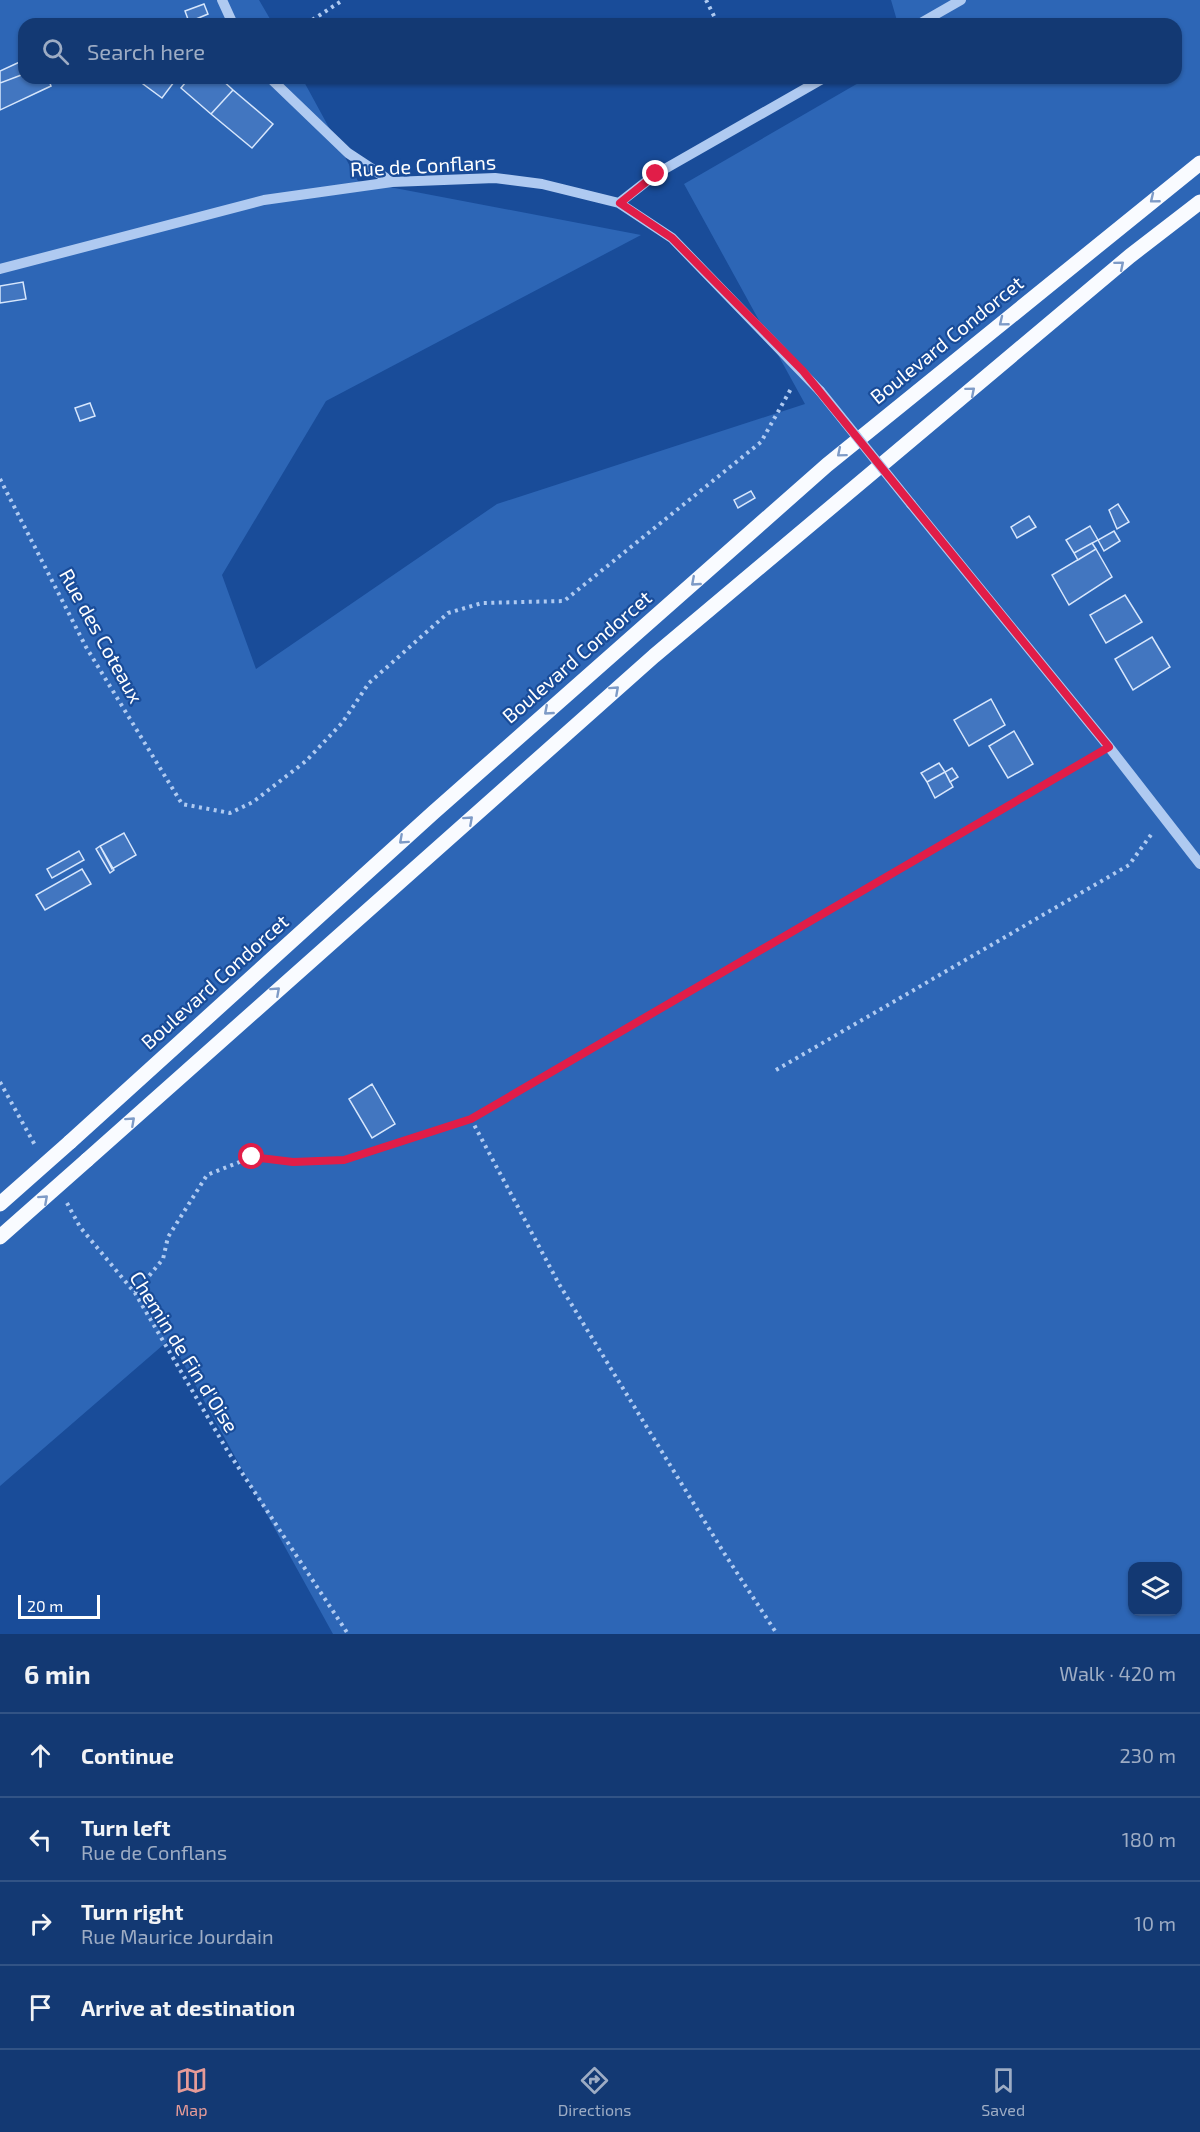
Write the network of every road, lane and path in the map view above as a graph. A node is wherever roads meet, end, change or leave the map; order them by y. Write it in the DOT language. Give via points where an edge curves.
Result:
graph roads {
  1 [pos="222,0"];
  2 [pos="343,0"];
  3 [pos="706,0"];
  4 [pos="961,0"];
  5 [pos="230,18"];
  6 [pos="315,18"];
  7 [pos="715,18"];
  8 [pos="930,18"];
  9 [pos="276,84"];
  10 [pos="814,84"];
  11 [pos="1200,163"];
  12 [pos="392,182"];
  13 [pos="1200,202"];
  14 [pos="620,203"];
  15 [pos="0,269"];
  16 [pos="794,384"];
  17 [pos="0,479"];
  18 [pos="1109,747"];
  19 [pos="1164,818"];
  20 [pos="1200,864"];
  21 [pos="776,1070"];
  22 [pos="0,1082"];
  23 [pos="471,1119"];
  24 [pos="39,1151"];
  25 [pos="64,1199"];
  26 [pos="0,1204"];
  27 [pos="0,1238"];
  28 [pos="135,1293"];
  29 [pos="348,1634"];
  30 [pos="777,1634"];
  1 -- 5 [label="street"];
  2 -- 6 [label="path"];
  3 -- 7 [label="path"];
  4 -- 8 [label="street"];
  9 -- 12 [label="street" via="348,153"];
  10 -- 14 [label="street" via="656,174"];
  11 -- 26 [label="main road, Boulevard Condorcet, one-way, bridge" via="827,465 442,804"];
  12 -- 14 [label="street, Rue de Conflans" via="495,178 577,191"];
  12 -- 15 [label="street, Rue de Conflans" via="264,200"];
  27 -- 13 [label="main road, one-way, bridge" via="654,656 1130,256"];
  14 -- 18 [label="street, Rue de Conflans, bridge" via="672,238 820,391"];
  16 -- 17 [label="path, Rue des Coteaux" via="761,442 564,601 482,603 448,613 369,683 342,723 306,761 253,802 230,813 182,804 86,647"];
  18 -- 19 [label="street, Rue de Conflans"];
  18 -- 23 [label="path"];
  19 -- 20 [label="street, Rue de Conflans"];
  19 -- 21 [label="path" via="1129,865"];
  22 -- 24 [label="path"];
  23 -- 28 [label="path" via="344,1160 293,1162 252,1157 207,1175 168,1237 163,1259"];
  23 -- 30 [label="path" via="559,1284"];
  25 -- 28 [label="path, Chemin de Fin d'Oise" via="80,1227"];
  28 -- 29 [label="path, Chemin de Fin d'Oise" via="227,1450"];
}
